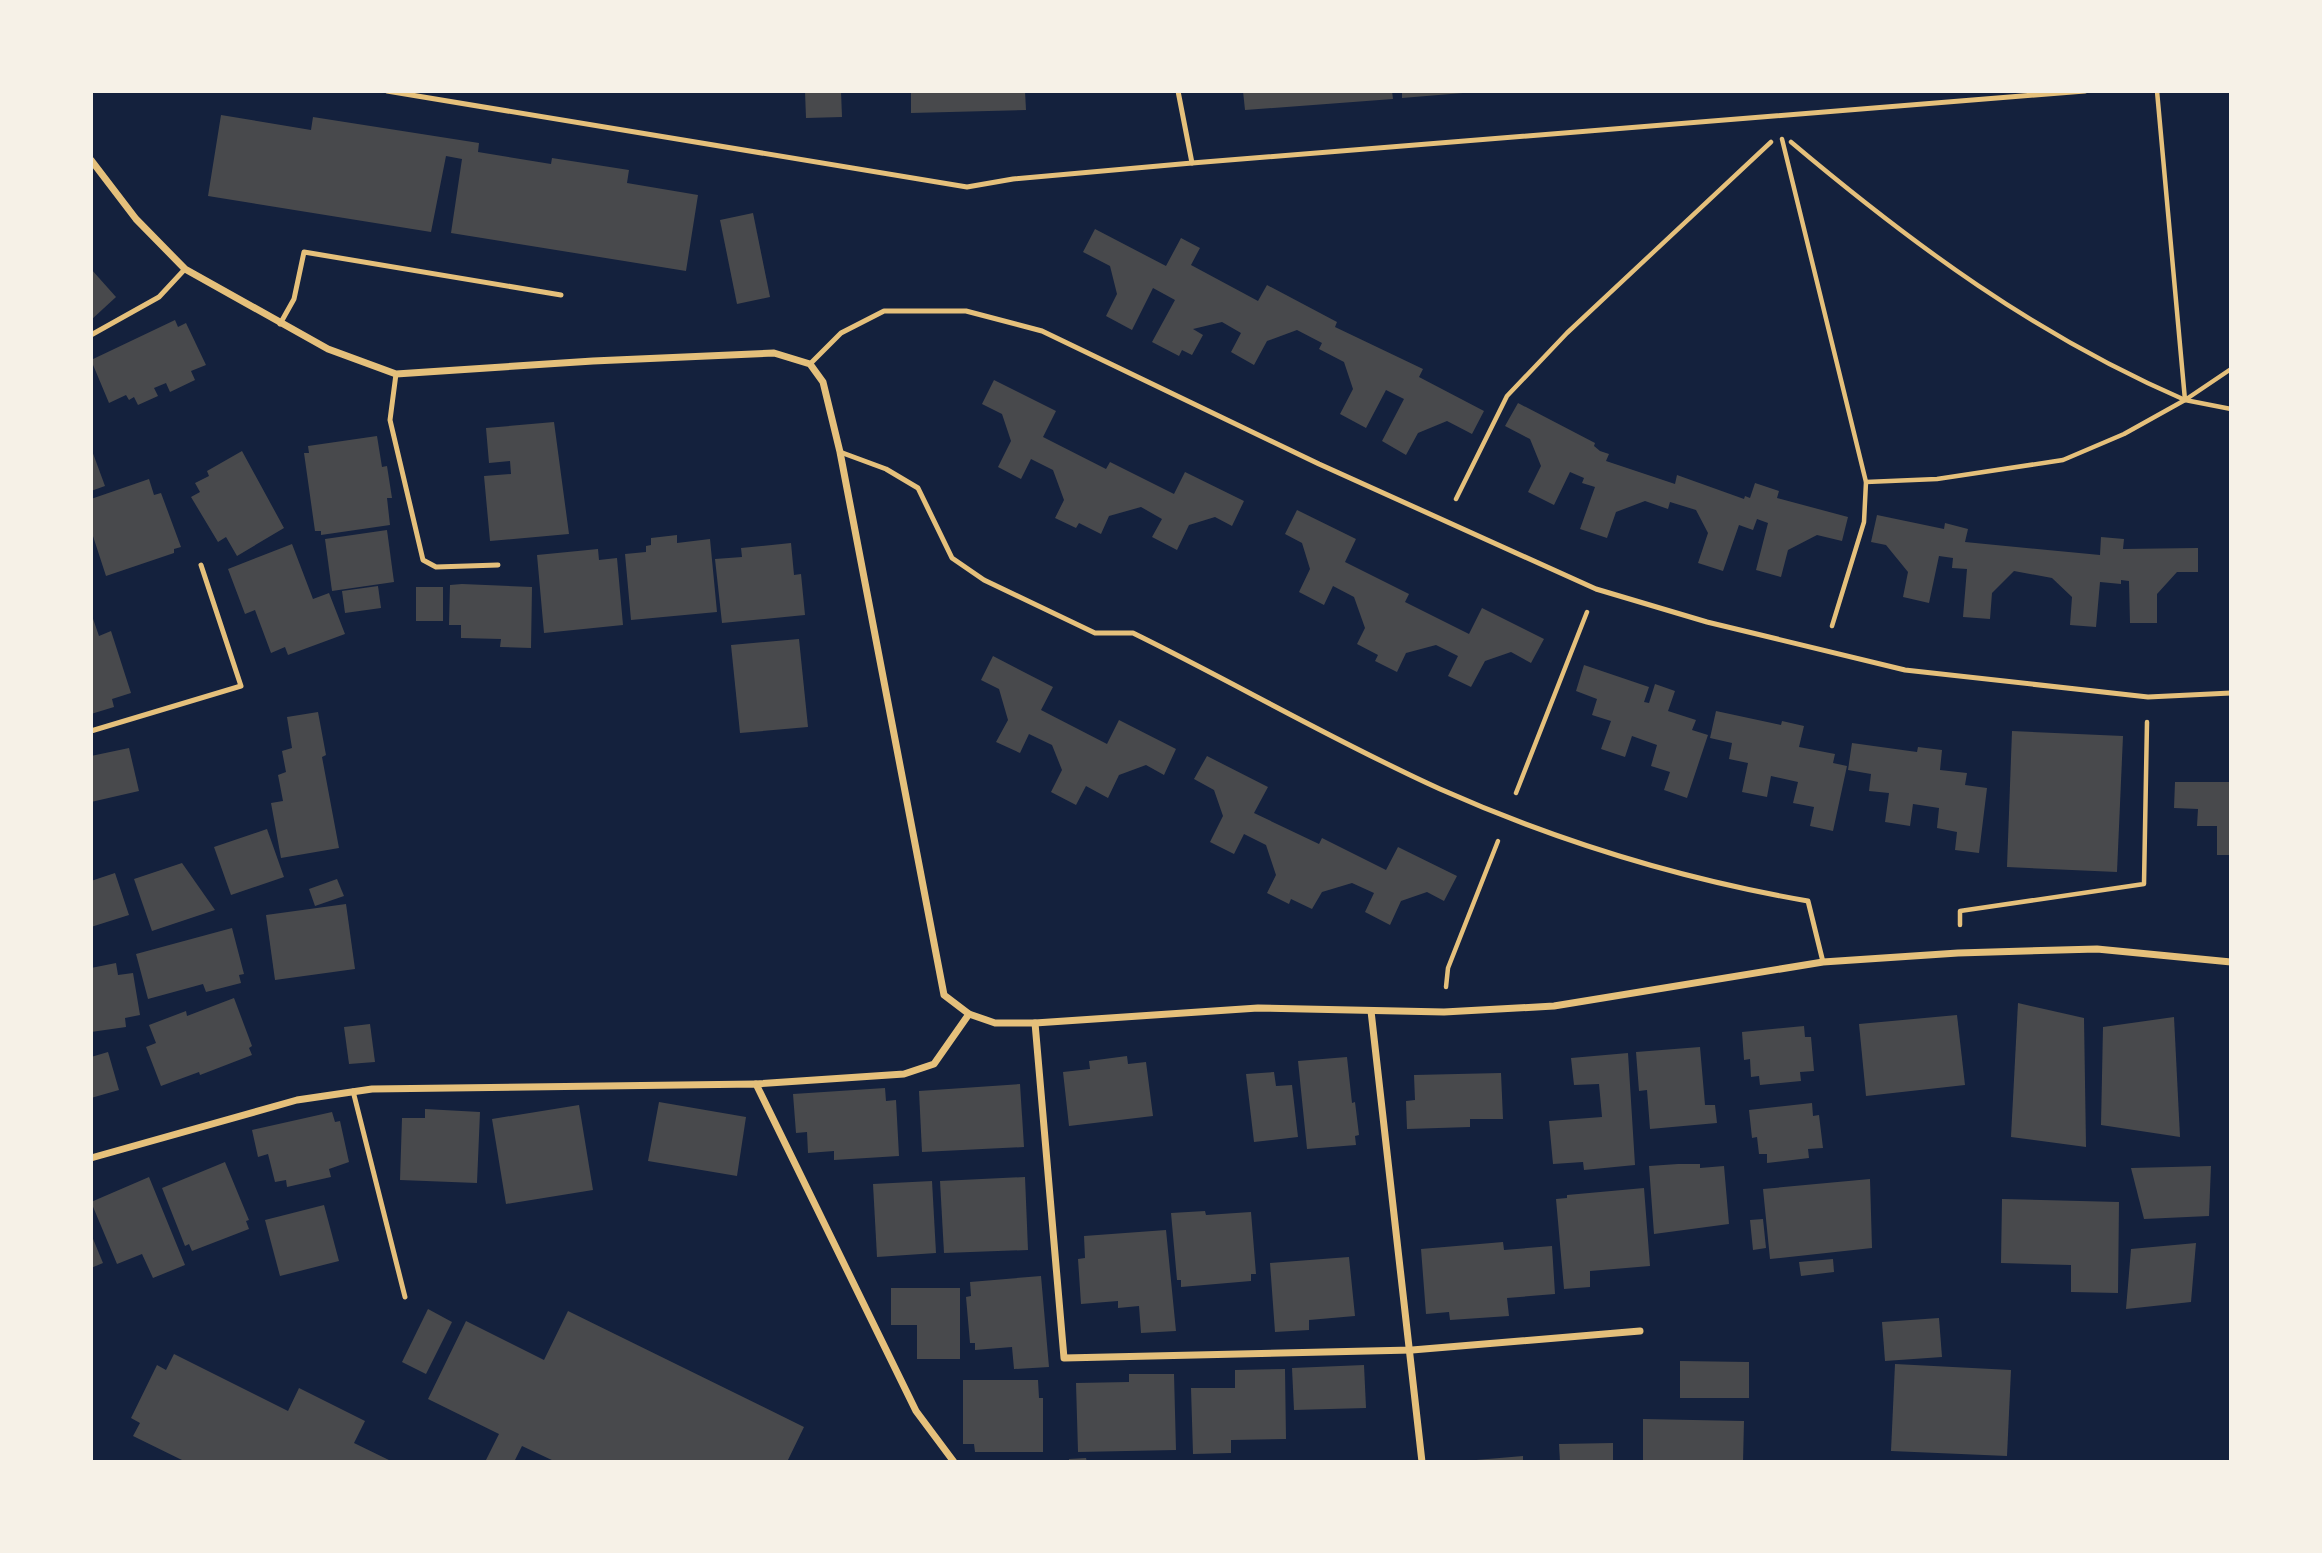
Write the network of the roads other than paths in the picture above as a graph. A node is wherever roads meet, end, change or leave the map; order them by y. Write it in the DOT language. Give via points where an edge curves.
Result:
graph roads {
  1 [pos="387,91"];
  2 [pos="1178,91"];
  3 [pos="2085,91"];
  4 [pos="91,160"];
  5 [pos="1192,163"];
  6 [pos="186,269"];
  7 [pos="561,295"];
  8 [pos="280,324"];
  9 [pos="91,335"];
  10 [pos="810,364"];
  11 [pos="396,374"];
  12 [pos="840,452"];
  13 [pos="201,565"];
  14 [pos="498,565"];
  15 [pos="2231,693"];
  16 [pos="91,731"];
  17 [pos="1823,962"];
  18 [pos="2231,962"];
  19 [pos="1371,1012"];
  20 [pos="969,1014"];
  21 [pos="1035,1023"];
  22 [pos="756,1084"];
  23 [pos="353,1091"];
  24 [pos="91,1158"];
  25 [pos="405,1297"];
  26 [pos="1640,1331"];
  27 [pos="1412,1350"];
  28 [pos="954,1462"];
  29 [pos="1422,1462"];
  1 -- 5 [label="lane" via="967,187"];
  2 -- 5 [label="lane"];
  3 -- 5 [label="lane"];
  4 -- 6 [label="street" via="136,219"];
  6 -- 8 [label="street"];
  6 -- 9 [label="lane" via="159,297"];
  7 -- 8 [label="lane" via="304,252 295,299"];
  8 -- 11 [label="street" via="328,349"];
  10 -- 11 [label="street" via="774,353"];
  10 -- 12 [label="street" via="823,382"];
  10 -- 15 [label="lane" via="841,332 884,311 967,311 1042,331 1596,589 1707,622 1905,670 2147,696"];
  11 -- 14 [label="lane" via="390,420 423,560 436,567"];
  12 -- 17 [label="lane" via="886,469 918,488 952,558 984,580 1095,633 1133,633 1438,788 1519,821 1648,865 1808,901"];
  12 -- 20 [label="street" via="944,995"];
  13 -- 16 [label="lane" via="241,686"];
  17 -- 18 [label="street" via="2097,948"];
  17 -- 19 [label="street" via="1554,1006"];
  19 -- 21 [label="street" via="1258,1008"];
  19 -- 27 [label="street"];
  20 -- 21 [label="street" via="995,1023"];
  20 -- 22 [label="street" via="934,1064 904,1074"];
  21 -- 27 [label="street" via="1064,1358"];
  22 -- 23 [label="street"];
  22 -- 28 [label="street" via="916,1411"];
  23 -- 24 [label="street" via="297,1100"];
  23 -- 25 [label="lane"];
  26 -- 27 [label="street"];
  27 -- 29 [label="street"];
}
